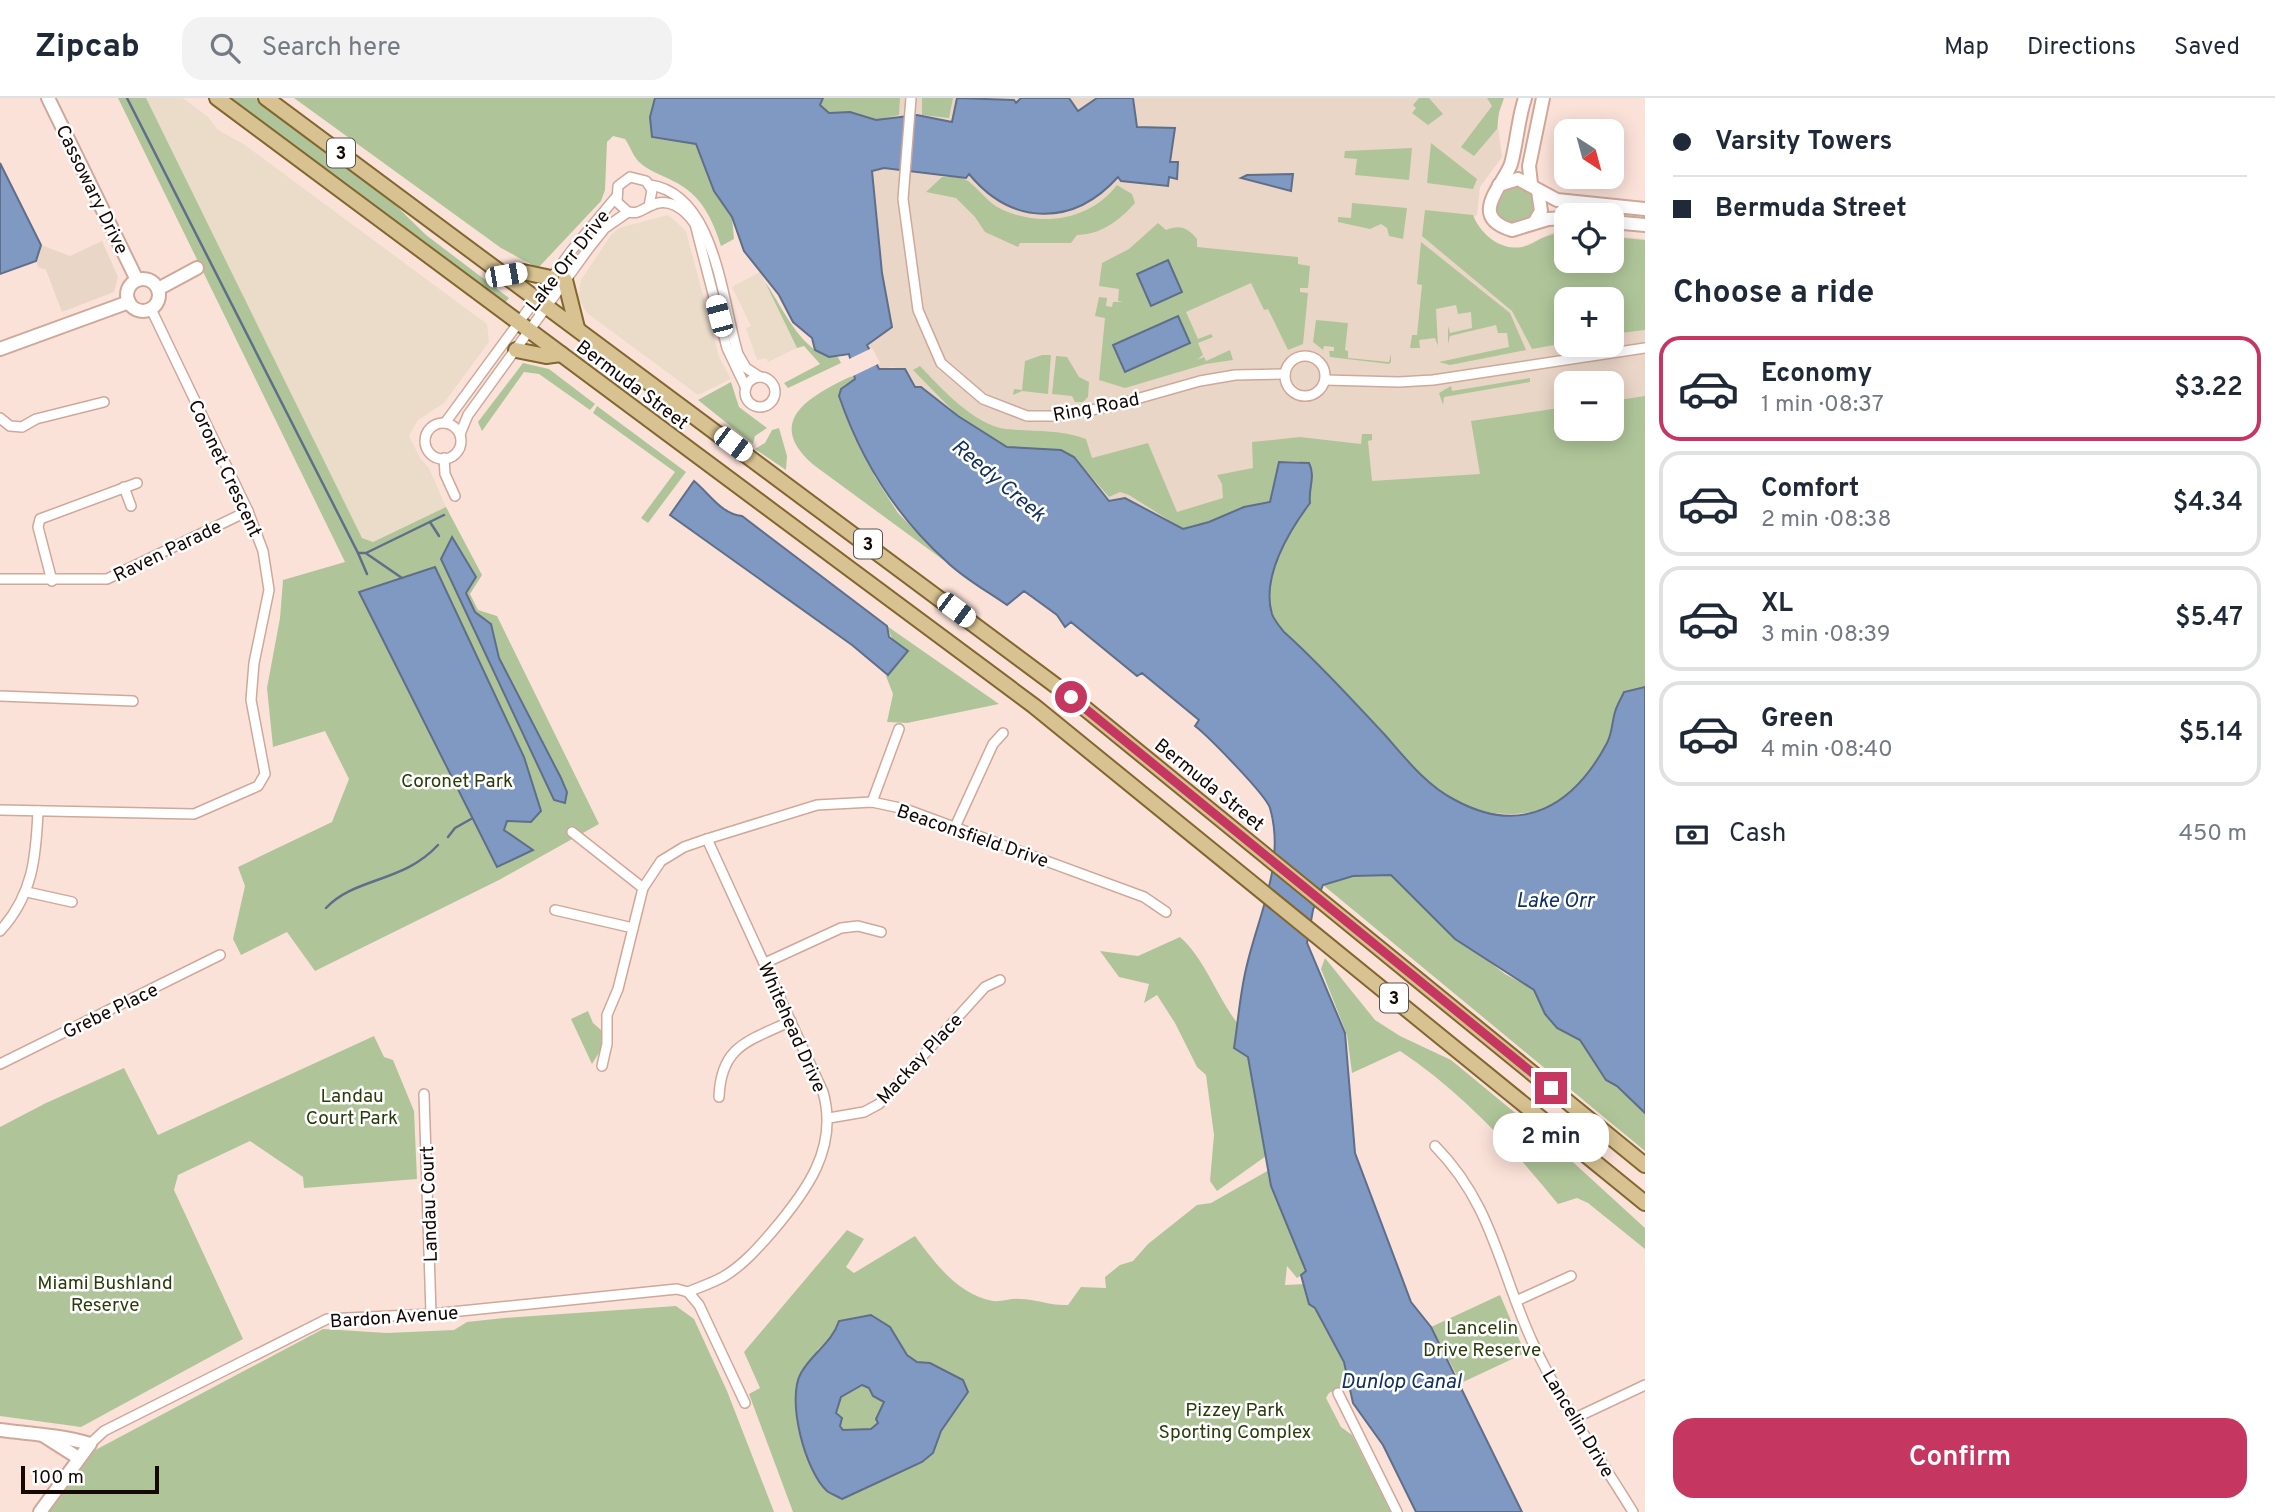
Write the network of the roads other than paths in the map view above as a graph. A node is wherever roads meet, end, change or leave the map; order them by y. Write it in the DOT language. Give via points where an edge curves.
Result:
graph roads {
  1 [pos="48,98"];
  2 [pos="217,98"];
  3 [pos="266,98"];
  4 [pos="911,98"];
  5 [pos="1525,98"];
  6 [pos="1543,98"];
  7 [pos="650,185"];
  8 [pos="1499,185"];
  9 [pos="1534,187"];
  10 [pos="616,197"];
  11 [pos="649,206"];
  12 [pos="1645,209"];
  13 [pos="628,212"];
  14 [pos="1554,220"];
  15 [pos="1534,223"];
  16 [pos="1624,223"];
  17 [pos="1645,225"];
  18 [pos="197,268"];
  19 [pos="506,275"];
  20 [pos="558,279"];
  21 [pos="137,280"];
  22 [pos="158,289"];
  23 [pos="129,302"];
  24 [pos="541,302"];
  25 [pos="151,309"];
  26 [pos="524,327"];
  27 [pos="577,328"];
  28 [pos="1645,348"];
  29 [pos="0,349"];
  30 [pos="516,350"];
  31 [pos="561,354"];
  32 [pos="1285,374"];
  33 [pos="760,377"];
  34 [pos="1325,380"];
  35 [pos="746,388"];
  36 [pos="104,402"];
  37 [pos="0,418"];
  38 [pos="445,423"];
  39 [pos="460,434"];
  40 [pos="444,458"];
  41 [pos="137,483"];
  42 [pos="124,487"];
  43 [pos="455,496"];
  44 [pos="131,506"];
  45 [pos="247,511"];
  46 [pos="0,579"];
  47 [pos="51,581"];
  48 [pos="0,696"];
  49 [pos="133,701"];
  50 [pos="900,729"];
  51 [pos="1003,733"];
  52 [pos="872,802"];
  53 [pos="0,810"];
  54 [pos="38,811"];
  55 [pos="956,827"];
  56 [pos="572,832"];
  57 [pos="707,839"];
  58 [pos="643,888"];
  59 [pos="27,892"];
  60 [pos="72,902"];
  61 [pos="555,910"];
  62 [pos="1166,912"];
  63 [pos="633,928"];
  64 [pos="0,930"];
  65 [pos="881,932"];
  66 [pos="220,955"];
  67 [pos="765,962"];
  68 [pos="1000,979"];
  69 [pos="791,1021"];
  70 [pos="0,1064"];
  71 [pos="602,1066"];
  72 [pos="424,1094"];
  73 [pos="719,1097"];
  74 [pos="829,1118"];
  75 [pos="1435,1146"];
  76 [pos="1645,1165"];
  77 [pos="1645,1203"];
  78 [pos="1571,1276"];
  79 [pos="688,1293"];
  80 [pos="1516,1301"];
  81 [pos="431,1314"];
  82 [pos="1645,1385"];
  83 [pos="1338,1393"];
  84 [pos="745,1403"];
  85 [pos="1573,1419"];
  86 [pos="0,1430"];
  87 [pos="43,1436"];
  88 [pos="90,1444"];
  89 [pos="77,1457"];
  90 [pos="40,1512"];
  91 [pos="1397,1512"];
  92 [pos="1633,1512"];
  1 -- 21 [label="street, Cassowary Drive"];
  2 -- 26 [label="main road, Bermuda Street / 3"];
  3 -- 19 [label="main road, Bermuda Street / 3"];
  4 -- 32 [label="street, Ring Road" via="903,199 919,317 941,363 983,399 1027,416 1056,416 1212,379"];
  5 -- 8 [label="street" via="1510,165"];
  6 -- 9 [label="street" via="1529,166"];
  7 -- 10 [label="street" via="630,177 618,186"];
  7 -- 11 [label="street"];
  7 -- 33 [label="street" via="685,202 702,222 738,354"];
  8 -- 9 [label="street" via="1512,179"];
  8 -- 15 [label="street" via="1490,203 1498,224 1517,230"];
  9 -- 12 [label="street" via="1564,201"];
  9 -- 15 [label="street" via="1541,211"];
  10 -- 13 [label="street"];
  10 -- 20 [label="street, Lake Orr Drive"];
  11 -- 13 [label="street"];
  11 -- 35 [label="street" via="673,204 695,224 727,348"];
  13 -- 20 [label="street, Lake Orr Drive" via="605,228"];
  14 -- 15 [label="street"];
  16 -- 17 [label="street"];
  18 -- 22 [label="street"];
  19 -- 20 [label="main road" via="523,272"];
  19 -- 24 [label="main road, Bermuda Street / 3"];
  20 -- 24 [label="street, Lake Orr Drive"];
  20 -- 24 [label="street, Lake Orr Drive"];
  20 -- 27 [label="main road"];
  21 -- 22 [label="street" via="147,279"];
  21 -- 23 [label="street" via="129,287"];
  22 -- 25 [label="street" via="159,298"];
  23 -- 25 [label="street" via="136,309"];
  23 -- 29 [label="street"];
  24 -- 26 [label="street, Lake Orr Drive"];
  24 -- 26 [label="street, Lake Orr Drive"];
  24 -- 27 [label="main road, Bermuda Street / 3"];
  25 -- 45 [label="street, Coronet Crescent"];
  26 -- 30 [label="street"];
  26 -- 31 [label="main road, Bermuda Street / 3"];
  26 -- 38 [label="street"];
  27 -- 76 [label="main road, Bermuda Street / 3" via="1018,657"];
  28 -- 34 [label="street" via="1433,380"];
  30 -- 31 [label="main road"];
  30 -- 39 [label="street" via="468,415"];
  31 -- 77 [label="main road, Bermuda Street / 3" via="1034,706"];
  32 -- 34 [label="street" via="1288,387 1299,395 1313,394"];
  32 -- 34 [label="street, Ring Road" via="1295,358 1308,356 1323,366"];
  33 -- 35 [label="street"];
  33 -- 35 [label="street" via="775,388 771,403 753,405 746,398"];
  36 -- 37 [label="street" via="22,426 10,426"];
  38 -- 39 [label="street"];
  38 -- 40 [label="street" via="435,425 426,437 429,452"];
  39 -- 40 [label="street" via="458,449"];
  40 -- 43 [label="street"];
  41 -- 42 [label="street"];
  42 -- 44 [label="street"];
  42 -- 47 [label="street" via="40,519"];
  45 -- 47 [label="street, Raven Parade" via="107,579"];
  45 -- 54 [label="street, Coronet Crescent" via="263,551 269,590 251,700 266,769 263,780 233,799 194,814"];
  46 -- 47 [label="street, Raven Parade"];
  48 -- 49 [label="street"];
  50 -- 52 [label="street"];
  51 -- 55 [label="street" via="993,744"];
  52 -- 55 [label="street, Beaconsfield Drive" via="905,808"];
  52 -- 57 [label="street, Beaconsfield Drive" via="817,806"];
  53 -- 54 [label="street, Coronet Crescent"];
  54 -- 59 [label="street" via="34,867"];
  55 -- 62 [label="street, Beaconsfield Drive" via="1144,897"];
  56 -- 58 [label="street"];
  57 -- 58 [label="street, Beaconsfield Drive" via="661,861"];
  57 -- 67 [label="street, Whitehead Drive"];
  58 -- 63 [label="street, Beaconsfield Drive"];
  59 -- 60 [label="street"];
  59 -- 64 [label="street"];
  61 -- 63 [label="street"];
  63 -- 71 [label="street, Beaconsfield Drive" via="607,1015"];
  65 -- 67 [label="street" via="858,926 841,928"];
  66 -- 70 [label="street, Grebe Place"];
  67 -- 69 [label="street, Whitehead Drive"];
  68 -- 74 [label="street, Mackay Place" via="985,988 878,1104 864,1112"];
  69 -- 73 [label="street" via="729,1055 719,1078"];
  69 -- 74 [label="street, Whitehead Drive" via="823,1092"];
  72 -- 81 [label="street, Landau Court"];
  74 -- 79 [label="street, Whitehead Drive" via="811,1183 791,1208 751,1255 724,1277"];
  75 -- 80 [label="street, Lancelin Drive" via="1481,1207"];
  78 -- 80 [label="street"];
  79 -- 81 [label="street, Bardon Avenue" via="677,1289"];
  79 -- 84 [label="street" via="699,1305"];
  80 -- 85 [label="street, Lancelin Drive"];
  81 -- 88 [label="street, Bardon Avenue" via="320,1321 104,1431"];
  82 -- 85 [label="street"];
  83 -- 91 [label="street"];
  85 -- 92 [label="street, Lancelin Drive"];
  86 -- 87 [label="street"];
  87 -- 88 [label="street" via="63,1435"];
  87 -- 89 [label="street"];
  88 -- 89 [label="street, Bardon Avenue"];
  89 -- 90 [label="street, Bardon Avenue"];
}
